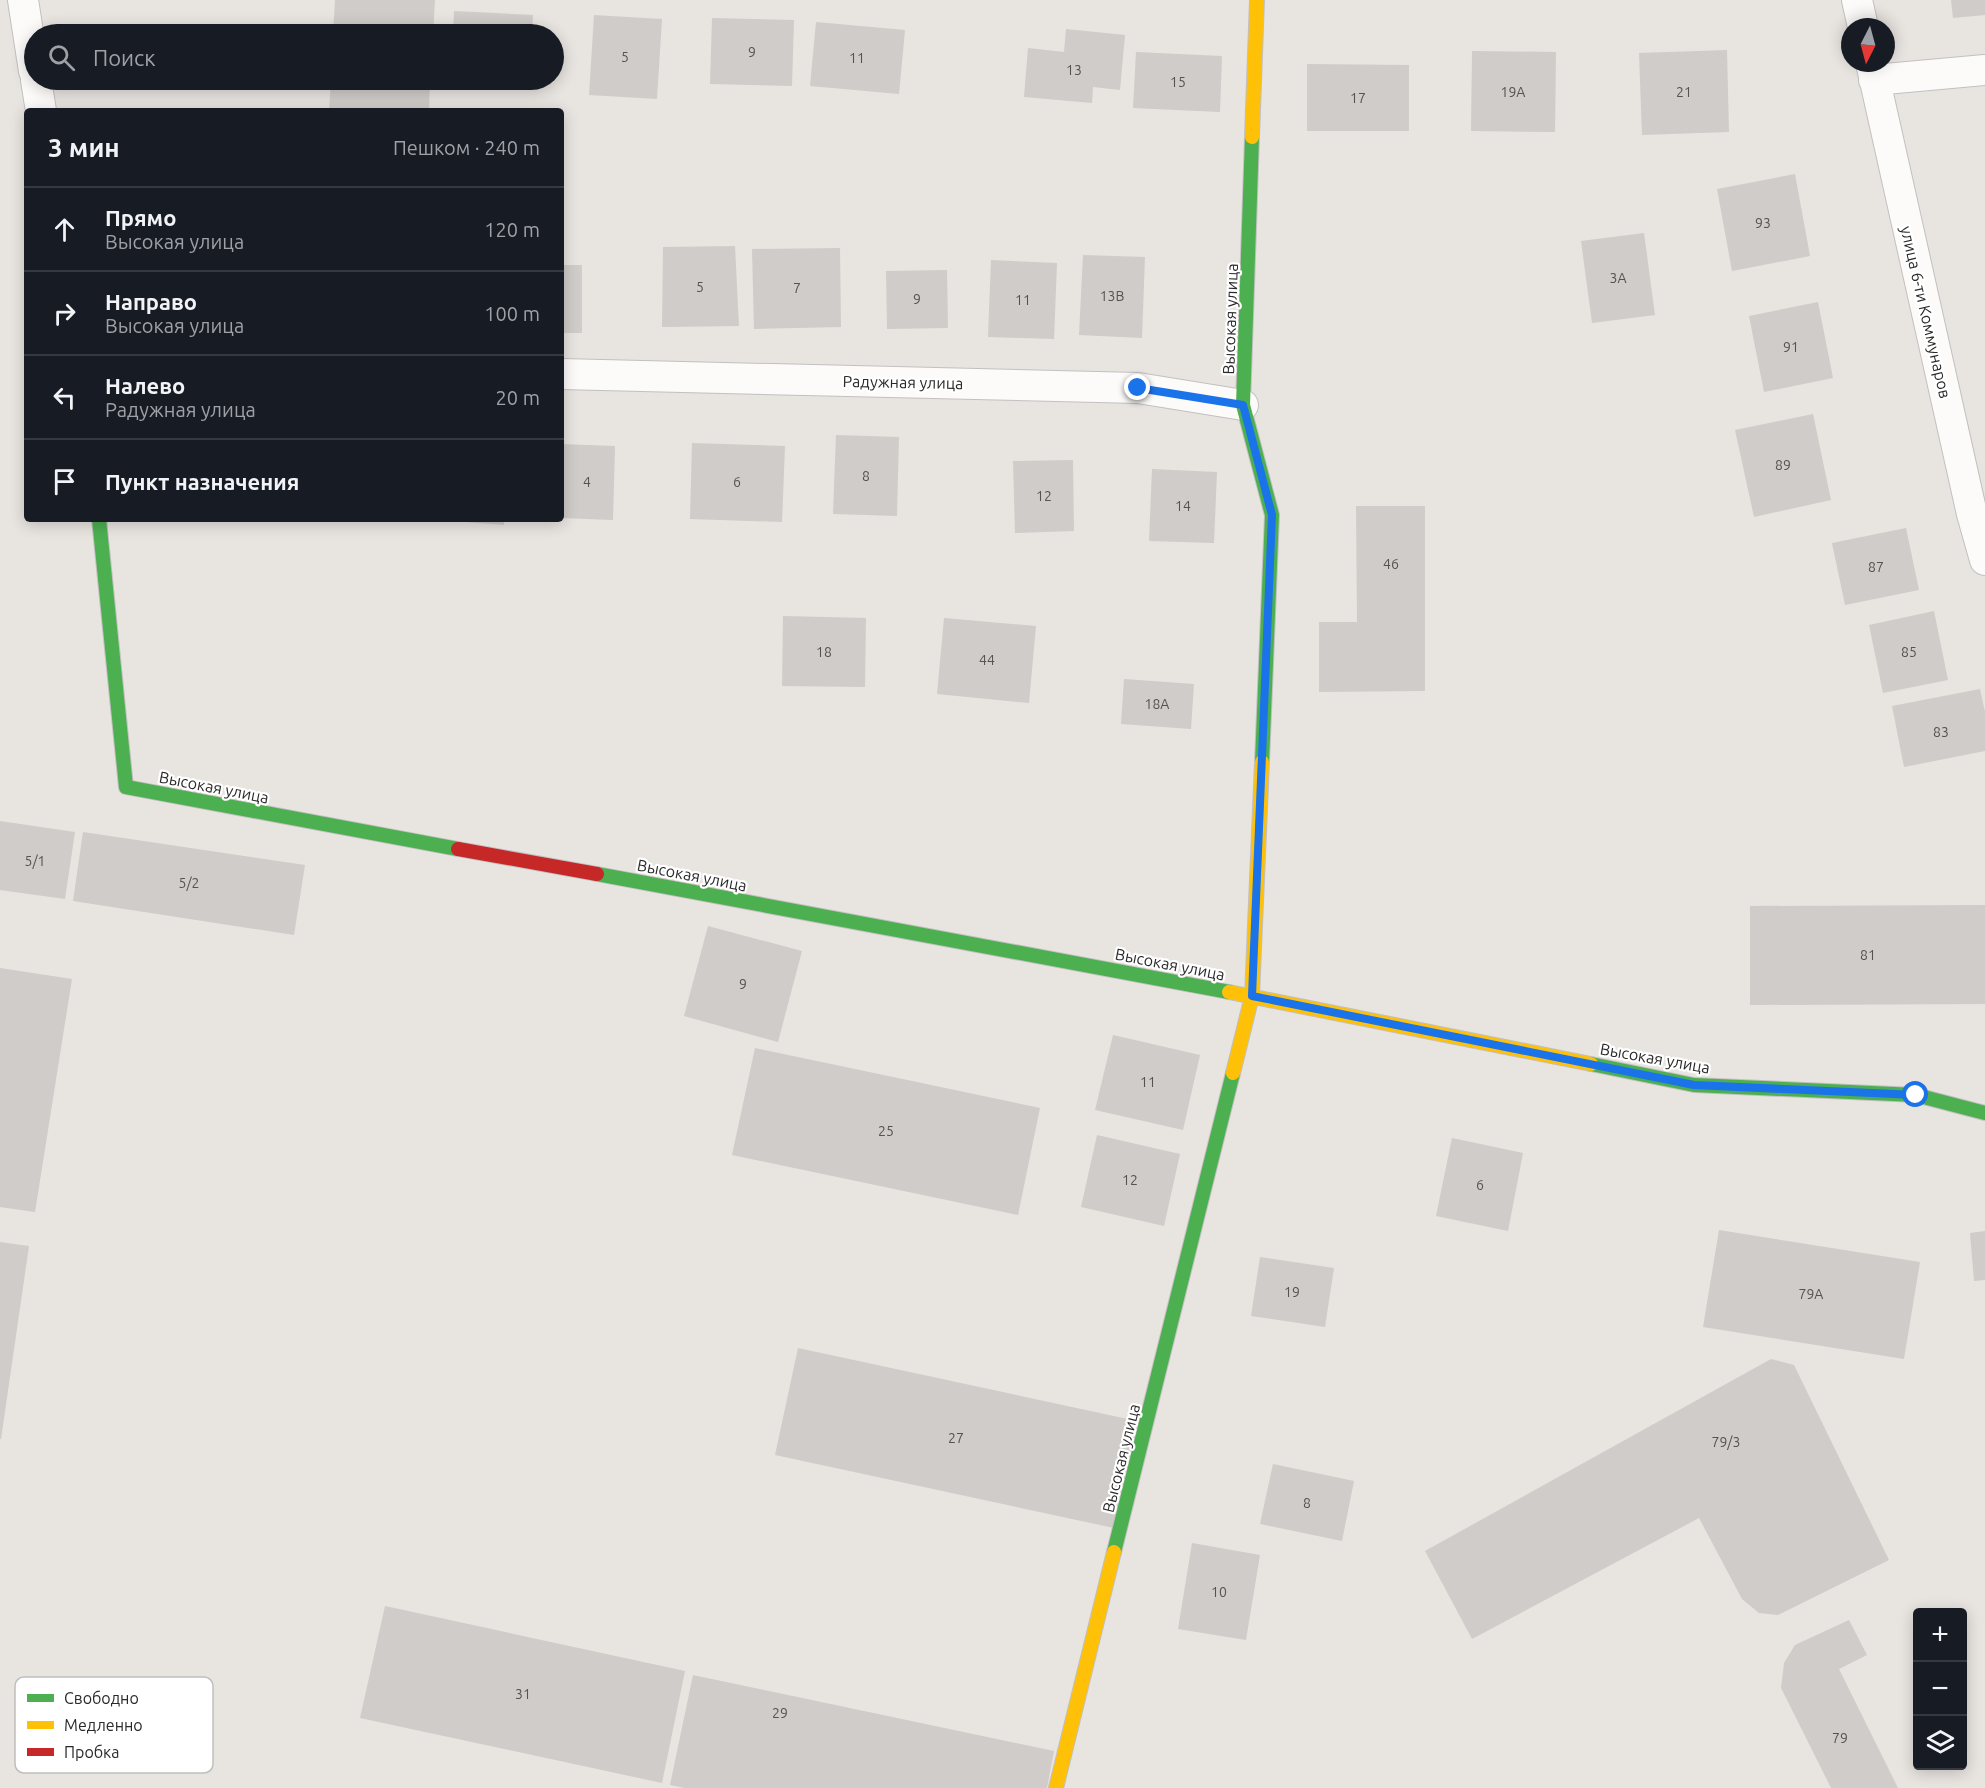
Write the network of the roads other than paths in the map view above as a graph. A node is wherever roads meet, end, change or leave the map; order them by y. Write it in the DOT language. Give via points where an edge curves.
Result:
graph roads {
  1 [pos="22,0"];
  2 [pos="1257,0"];
  3 [pos="1857,0"];
  4 [pos="1861,18"];
  5 [pos="26,24"];
  6 [pos="1985,69"];
  7 [pos="1895,71"];
  8 [pos="1872,72"];
  9 [pos="38,90"];
  10 [pos="41,108"];
  11 [pos="564,374"];
  12 [pos="1243,405"];
  13 [pos="1978,513"];
  14 [pos="99,522"];
  15 [pos="1985,560"];
  16 [pos="1252,996"];
  17 [pos="1985,1113"];
  18 [pos="1056,1788"];
  1 -- 5 [label="street"];
  2 -- 12 [label="street, Высокая улица"];
  3 -- 4 [label="street"];
  6 -- 7 [label="street"];
  8 -- 13 [label="street, улица 6-ти Коммунаров"];
  9 -- 10 [label="street"];
  11 -- 12 [label="street, Радужная улица" via="1138,388"];
  12 -- 16 [label="street, Высокая улица" via="1272,515"];
  13 -- 15 [label="street, улица 6-ти Коммунаров"];
  14 -- 16 [label="street, Высокая улица" via="126,787"];
  16 -- 17 [label="street, Высокая улица" via="1694,1085 1916,1095"];
  16 -- 18 [label="street, Высокая улица"];
}
